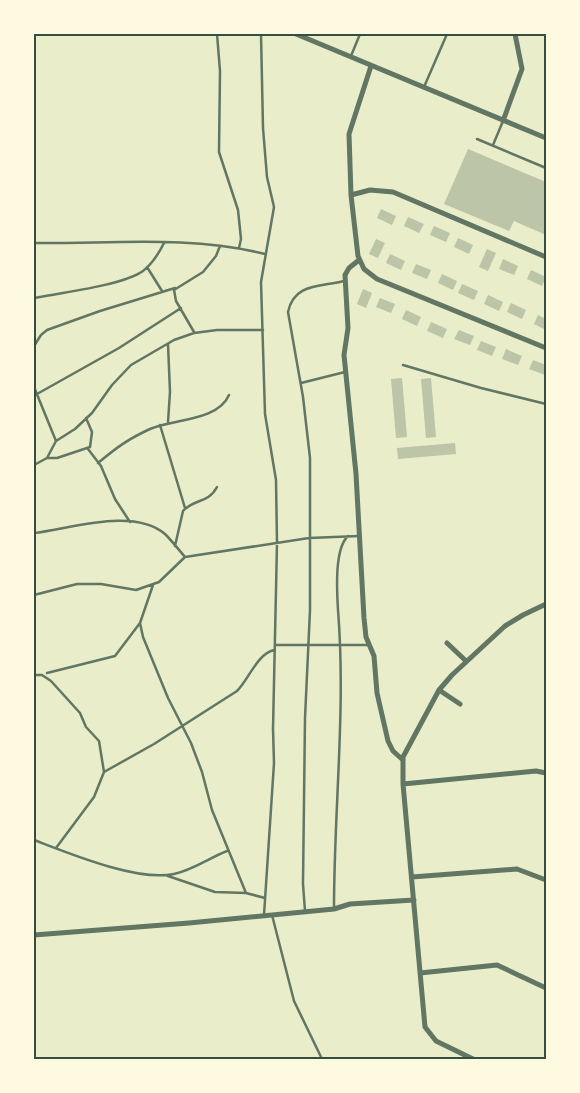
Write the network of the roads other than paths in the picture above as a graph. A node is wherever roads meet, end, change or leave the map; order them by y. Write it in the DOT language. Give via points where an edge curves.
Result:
graph roads {
  1 [pos="217,34"];
  2 [pos="260,34"];
  3 [pos="296,34"];
  4 [pos="360,34"];
  5 [pos="447,34"];
  6 [pos="515,34"];
  7 [pos="350,58"];
  8 [pos="371,66"];
  9 [pos="423,88"];
  10 [pos="503,121"];
  11 [pos="477,138"];
  12 [pos="546,138"];
  13 [pos="493,145"];
  14 [pos="546,166"];
  15 [pos="351,195"];
  16 [pos="165,242"];
  17 [pos="34,243"];
  18 [pos="220,246"];
  19 [pos="240,248"];
  20 [pos="265,254"];
  21 [pos="546,257"];
  22 [pos="359,260"];
  23 [pos="148,267"];
  24 [pos="345,280"];
  25 [pos="175,288"];
  26 [pos="162,291"];
  27 [pos="34,298"];
  28 [pos="180,308"];
  29 [pos="263,330"];
  30 [pos="194,332"];
  31 [pos="168,344"];
  32 [pos="34,346"];
  33 [pos="546,348"];
  34 [pos="403,365"];
  35 [pos="346,372"];
  36 [pos="301,383"];
  37 [pos="34,387"];
  38 [pos="36,394"];
  39 [pos="229,395"];
  40 [pos="546,404"];
  41 [pos="86,418"];
  42 [pos="168,423"];
  43 [pos="160,425"];
  44 [pos="56,441"];
  45 [pos="88,449"];
  46 [pos="47,458"];
  47 [pos="98,463"];
  48 [pos="34,466"];
  49 [pos="218,487"];
  50 [pos="185,508"];
  51 [pos="130,522"];
  52 [pos="34,533"];
  53 [pos="348,536"];
  54 [pos="359,536"];
  55 [pos="309,538"];
  56 [pos="277,542"];
  57 [pos="174,546"];
  58 [pos="185,557"];
  59 [pos="153,585"];
  60 [pos="34,595"];
  61 [pos="546,604"];
  62 [pos="140,623"];
  63 [pos="309,643"];
  64 [pos="447,643"];
  65 [pos="275,645"];
  66 [pos="341,645"];
  67 [pos="369,645"];
  68 [pos="274,650"];
  69 [pos="466,661"];
  70 [pos="47,673"];
  71 [pos="34,675"];
  72 [pos="439,690"];
  73 [pos="460,704"];
  74 [pos="181,726"];
  75 [pos="403,760"];
  76 [pos="104,772"];
  77 [pos="546,773"];
  78 [pos="403,784"];
  79 [pos="34,840"];
  80 [pos="56,848"];
  81 [pos="227,851"];
  82 [pos="166,875"];
  83 [pos="412,877"];
  84 [pos="546,880"];
  85 [pos="246,893"];
  86 [pos="266,898"];
  87 [pos="414,900"];
  88 [pos="334,909"];
  89 [pos="305,911"];
  90 [pos="272,914"];
  91 [pos="264,915"];
  92 [pos="34,935"];
  93 [pos="420,973"];
  94 [pos="546,988"];
  95 [pos="322,1059"];
  96 [pos="473,1059"];
  1 -- 19 [label="lane" via="219,152 238,210"];
  2 -- 20 [label="lane" via="263,128 267,177 274,207"];
  3 -- 7 [label="street"];
  4 -- 7 [label="lane"];
  5 -- 9 [label="lane"];
  6 -- 10 [label="street" via="522,69"];
  7 -- 8 [label="street"];
  8 -- 9 [label="street"];
  8 -- 15 [label="street" via="350,134"];
  9 -- 10 [label="street"];
  10 -- 12 [label="street"];
  10 -- 13 [label="lane"];
  11 -- 13 [label="lane"];
  13 -- 14 [label="lane"];
  15 -- 21 [label="street" via="370,190 393,192"];
  15 -- 22 [label="street"];
  16 -- 17 [label="lane"];
  16 -- 18 [label="lane"];
  16 -- 23 [label="lane"];
  18 -- 19 [label="lane"];
  18 -- 25 [label="lane" via="203,272"];
  19 -- 20 [label="lane"];
  20 -- 29 [label="lane" via="261,282"];
  22 -- 24 [label="street" via="349,268"];
  22 -- 33 [label="street" via="364,269 377,279"];
  23 -- 26 [label="lane"];
  23 -- 27 [label="lane" via="135,276 118,281"];
  24 -- 35 [label="street"];
  24 -- 36 [label="lane" via="301,291 291,302 288,316"];
  25 -- 26 [label="lane"];
  25 -- 28 [label="lane" via="174,296"];
  26 -- 32 [label="lane" via="45,331"];
  28 -- 30 [label="lane"];
  28 -- 38 [label="lane" via="119,348"];
  29 -- 30 [label="lane"];
  29 -- 56 [label="lane" via="265,414 276,480"];
  30 -- 31 [label="lane"];
  31 -- 41 [label="lane" via="125,369"];
  31 -- 42 [label="lane"];
  34 -- 40 [label="lane"];
  35 -- 36 [label="lane"];
  35 -- 54 [label="street"];
  36 -- 55 [label="lane" via="310,458"];
  37 -- 38 [label="lane"];
  38 -- 44 [label="lane"];
  39 -- 42 [label="lane" via="218,409 190,420"];
  41 -- 44 [label="lane"];
  41 -- 45 [label="lane" via="92,432 92,445"];
  42 -- 43 [label="lane"];
  43 -- 47 [label="lane" via="124,442"];
  43 -- 50 [label="lane"];
  44 -- 46 [label="lane"];
  45 -- 46 [label="lane"];
  45 -- 47 [label="lane"];
  46 -- 48 [label="lane"];
  47 -- 51 [label="lane"];
  49 -- 50 [label="lane" via="208,499"];
  50 -- 57 [label="lane"];
  51 -- 52 [label="lane" via="99,521"];
  51 -- 57 [label="lane" via="160,531"];
  53 -- 54 [label="lane"];
  53 -- 55 [label="lane"];
  53 -- 66 [label="lane" via="342,547 337,574"];
  54 -- 67 [label="street" via="364,618"];
  55 -- 56 [label="lane"];
  55 -- 63 [label="lane"];
  56 -- 58 [label="lane"];
  56 -- 65 [label="lane"];
  57 -- 58 [label="lane"];
  58 -- 59 [label="lane"];
  59 -- 60 [label="lane" via="133,591 101,584 77,584"];
  59 -- 62 [label="lane"];
  61 -- 69 [label="street" via="514,620"];
  62 -- 70 [label="lane" via="113,657"];
  62 -- 74 [label="lane"];
  63 -- 65 [label="lane"];
  63 -- 66 [label="lane"];
  63 -- 89 [label="lane" via="305,718"];
  64 -- 69 [label="street"];
  65 -- 68 [label="lane"];
  66 -- 67 [label="lane"];
  66 -- 88 [label="lane"];
  67 -- 75 [label="street" via="374,656 377,693 388,741"];
  68 -- 74 [label="lane" via="262,658 237,691"];
  68 -- 86 [label="lane" via="274,763"];
  69 -- 72 [label="street"];
  71 -- 76 [label="lane" via="42,675 51,681 80,713 86,727 99,741"];
  72 -- 73 [label="street"];
  72 -- 75 [label="street"];
  74 -- 76 [label="lane"];
  74 -- 81 [label="lane" via="202,772"];
  75 -- 78 [label="street"];
  76 -- 80 [label="lane" via="94,797"];
  77 -- 78 [label="street" via="536,771"];
  78 -- 83 [label="street"];
  79 -- 80 [label="lane"];
  80 -- 82 [label="lane" via="137,872"];
  81 -- 82 [label="lane"];
  81 -- 85 [label="lane"];
  82 -- 85 [label="lane" via="215,892"];
  83 -- 84 [label="street" via="517,869"];
  83 -- 87 [label="street"];
  85 -- 86 [label="lane"];
  86 -- 91 [label="lane"];
  87 -- 88 [label="street" via="356,904"];
  87 -- 93 [label="street"];
  88 -- 89 [label="street"];
  89 -- 90 [label="street"];
  90 -- 91 [label="street"];
  90 -- 95 [label="lane" via="294,1001"];
  91 -- 92 [label="street"];
  93 -- 94 [label="street" via="498,965"];
  93 -- 96 [label="street" via="426,1030 440,1044"];
}
